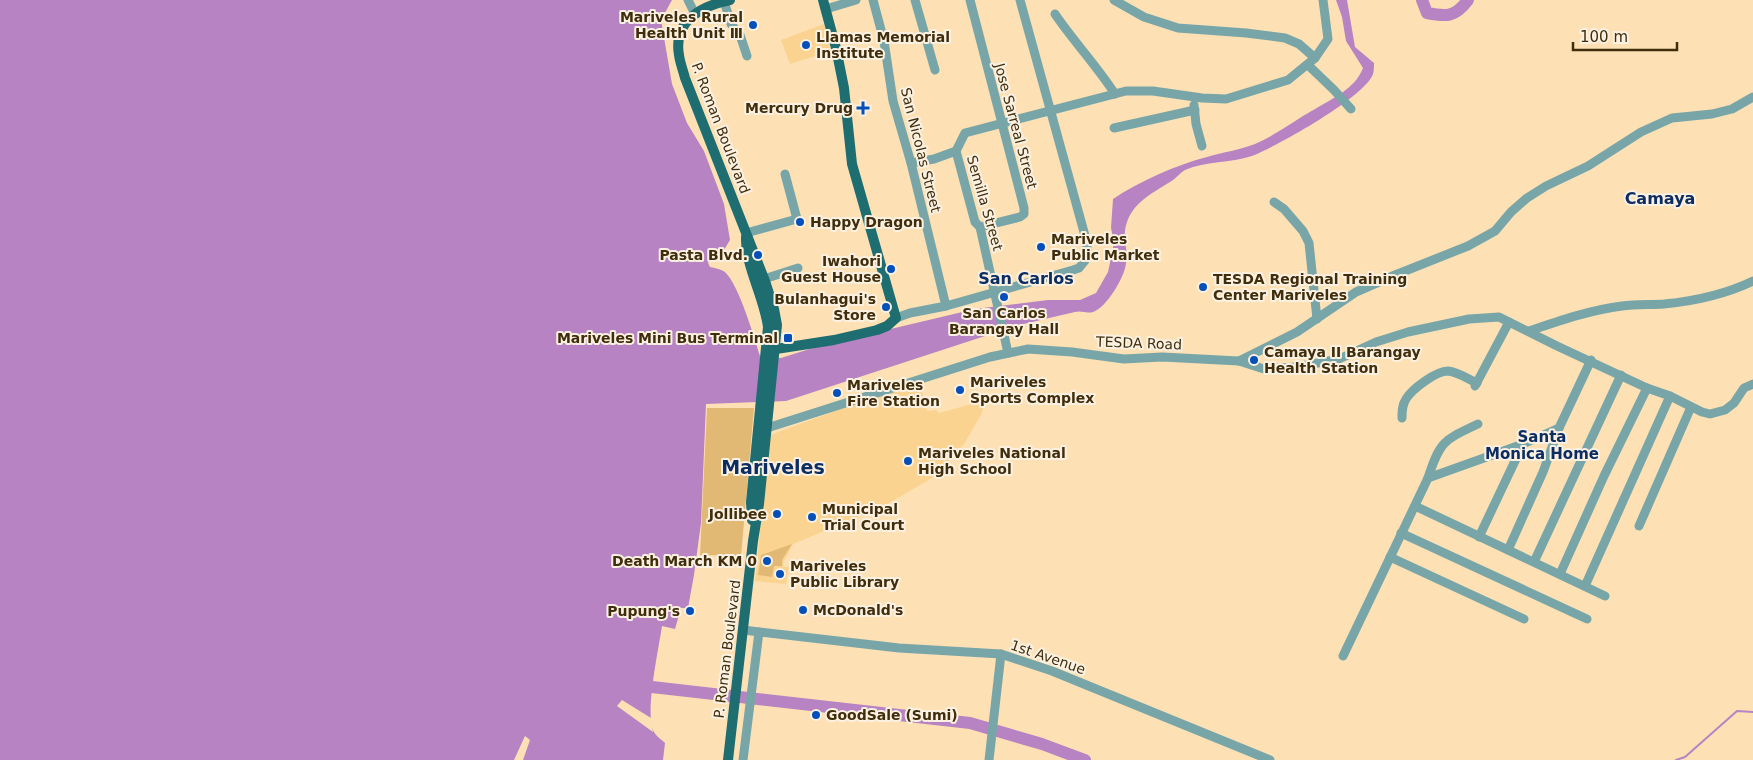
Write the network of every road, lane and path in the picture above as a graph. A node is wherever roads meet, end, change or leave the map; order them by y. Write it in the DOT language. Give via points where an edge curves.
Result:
graph roads {
  1 [pos="688,0"];
  2 [pos="856,0"];
  3 [pos="873,0"];
  4 [pos="915,0"];
  5 [pos="970,0"];
  6 [pos="1020,0"];
  7 [pos="1114,0"];
  8 [pos="1323,0"];
  9 [pos="727,1"];
  10 [pos="825,4"];
  11 [pos="695,14"];
  12 [pos="1055,14"];
  13 [pos="747,56"];
  14 [pos="1312,61"];
  15 [pos="935,70"];
  16 [pos="1116,94"];
  17 [pos="1194,97"];
  18 [pos="1753,97"];
  19 [pos="1349,107"];
  20 [pos="1195,110"];
  21 [pos="1049,112"];
  22 [pos="1002,122"];
  23 [pos="1114,128"];
  24 [pos="1202,146"];
  25 [pos="956,152"];
  26 [pos="911,163"];
  27 [pos="785,174"];
  28 [pos="1274,202"];
  29 [pos="980,227"];
  30 [pos="746,233"];
  31 [pos="798,268"];
  32 [pos="764,278"];
  33 [pos="1753,281"];
  34 [pos="995,291"];
  35 [pos="946,306"];
  36 [pos="896,318"];
  37 [pos="1317,319"];
  38 [pos="1509,322"];
  39 [pos="1529,331"];
  40 [pos="1008,352"];
  41 [pos="772,353"];
  42 [pos="1591,360"];
  43 [pos="1239,362"];
  44 [pos="1621,375"];
  45 [pos="1753,384"];
  46 [pos="1647,388"];
  47 [pos="1670,396"];
  48 [pos="1691,407"];
  49 [pos="765,409"];
  50 [pos="1402,418"];
  51 [pos="1478,424"];
  52 [pos="767,428"];
  53 [pos="1559,428"];
  54 [pos="1523,444"];
  55 [pos="1428,478"];
  56 [pos="1414,506"];
  57 [pos="1639,526"];
  58 [pos="1402,533"];
  59 [pos="1479,536"];
  60 [pos="753,541"];
  61 [pos="1508,550"];
  62 [pos="1390,557"];
  63 [pos="1534,562"];
  64 [pos="1560,574"];
  65 [pos="1585,586"];
  66 [pos="1605,596"];
  67 [pos="1524,619"];
  68 [pos="1587,619"];
  69 [pos="742,630"];
  70 [pos="759,632"];
  71 [pos="1000,654"];
  72 [pos="1343,656"];
  73 [pos="728,760"];
  74 [pos="743,760"];
  75 [pos="988,760"];
  76 [pos="1270,760"];
  1 -- 11 [label="street"];
  2 -- 10 [label="street"];
  3 -- 26 [label="street, San Nicolas Street" via="884,41 893,101"];
  4 -- 15 [label="street"];
  5 -- 22 [label="street, Jose Sarreal Street"];
  6 -- 21 [label="street"];
  7 -- 14 [label="street" via="1144,17 1178,28 1285,38 1299,44"];
  8 -- 14 [label="street" via="1328,40"];
  9 -- 11 [label="main road, P. Roman Boulevard"];
  9 -- 13 [label="street" via="731,24 740,35"];
  10 -- 36 [label="main road" via="844,88 852,164"];
  11 -- 30 [label="main road, P. Roman Boulevard" via="681,32 679,54 685,78"];
  12 -- 16 [label="street"];
  14 -- 17 [label="street" via="1288,80 1226,99"];
  14 -- 19 [label="street"];
  16 -- 17 [label="street" via="1153,91"];
  16 -- 21 [label="street"];
  17 -- 20 [label="street"];
  18 -- 37 [label="street" via="1732,109 1672,118 1641,132 1588,166 1528,198 1495,231 1468,246 1356,292"];
  20 -- 23 [label="street"];
  20 -- 24 [label="street"];
  21 -- 22 [label="street"];
  21 -- 34 [label="street" via="1087,243 1087,258 1079,268"];
  22 -- 25 [label="street" via="965,133"];
  22 -- 29 [label="street, Jose Sarreal Street" via="1024,214 1020,218"];
  25 -- 26 [label="street"];
  25 -- 29 [label="street, Semilla Street" via="975,222"];
  26 -- 35 [label="street, San Nicolas Street"];
  27 -- 30 [label="street" via="797,219"];
  28 -- 37 [label="street" via="1303,231 1309,243"];
  29 -- 34 [label="street, Semilla Street"];
  30 -- 32 [label="main road, P. Roman Boulevard"];
  30 -- 41 [label="main road, P. Roman Boulevard" via="745,248 765,310"];
  31 -- 32 [label="street"];
  32 -- 41 [label="main road, P. Roman Boulevard" via="777,325"];
  33 -- 39 [label="street" via="1700,300 1621,306"];
  34 -- 35 [label="street"];
  34 -- 40 [label="street, Semilla Street"];
  35 -- 36 [label="street"];
  36 -- 41 [label="main road" via="877,330"];
  37 -- 43 [label="street"];
  38 -- 39 [label="street, TESDA Road"];
  38 -- 43 [label="street, TESDA Road" via="1499,317 1469,319 1376,342 1339,360 1296,367 1264,369"];
  38 -- 50 [label="street" via="1476,385 1454,372 1436,375 1416,388 1406,400"];
  39 -- 42 [label="street, TESDA Road"];
  40 -- 43 [label="street, TESDA Road" via="1028,349 1124,359 1162,357"];
  40 -- 52 [label="street, TESDA Road"];
  41 -- 49 [label="main road, P. Roman Boulevard"];
  42 -- 44 [label="street, TESDA Road"];
  42 -- 53 [label="street"];
  44 -- 46 [label="street, TESDA Road"];
  44 -- 63 [label="street"];
  45 -- 48 [label="street, TESDA Road" via="1744,388 1725,410 1710,414"];
  46 -- 47 [label="street, TESDA Road"];
  46 -- 64 [label="street"];
  47 -- 48 [label="street, TESDA Road"];
  47 -- 65 [label="street"];
  48 -- 57 [label="street"];
  49 -- 52 [label="main road, P. Roman Boulevard"];
  49 -- 60 [label="main road, P. Roman Boulevard" via="751,502"];
  51 -- 55 [label="street" via="1442,444"];
  52 -- 60 [label="main road, P. Roman Boulevard"];
  53 -- 54 [label="street"];
  53 -- 61 [label="street"];
  54 -- 55 [label="street"];
  54 -- 59 [label="street"];
  55 -- 56 [label="street"];
  56 -- 58 [label="street"];
  56 -- 59 [label="street"];
  58 -- 62 [label="street"];
  58 -- 68 [label="street"];
  59 -- 61 [label="street"];
  60 -- 69 [label="main road, P. Roman Boulevard"];
  61 -- 63 [label="street"];
  62 -- 67 [label="street"];
  62 -- 72 [label="street"];
  63 -- 64 [label="street"];
  64 -- 65 [label="street"];
  65 -- 66 [label="street"];
  69 -- 70 [label="street, 1st Avenue"];
  69 -- 73 [label="main road, P. Roman Boulevard"];
  70 -- 71 [label="street, 1st Avenue" via="900,648"];
  70 -- 74 [label="street"];
  71 -- 75 [label="street"];
  71 -- 76 [label="street, 1st Avenue" via="1052,671"];
}
